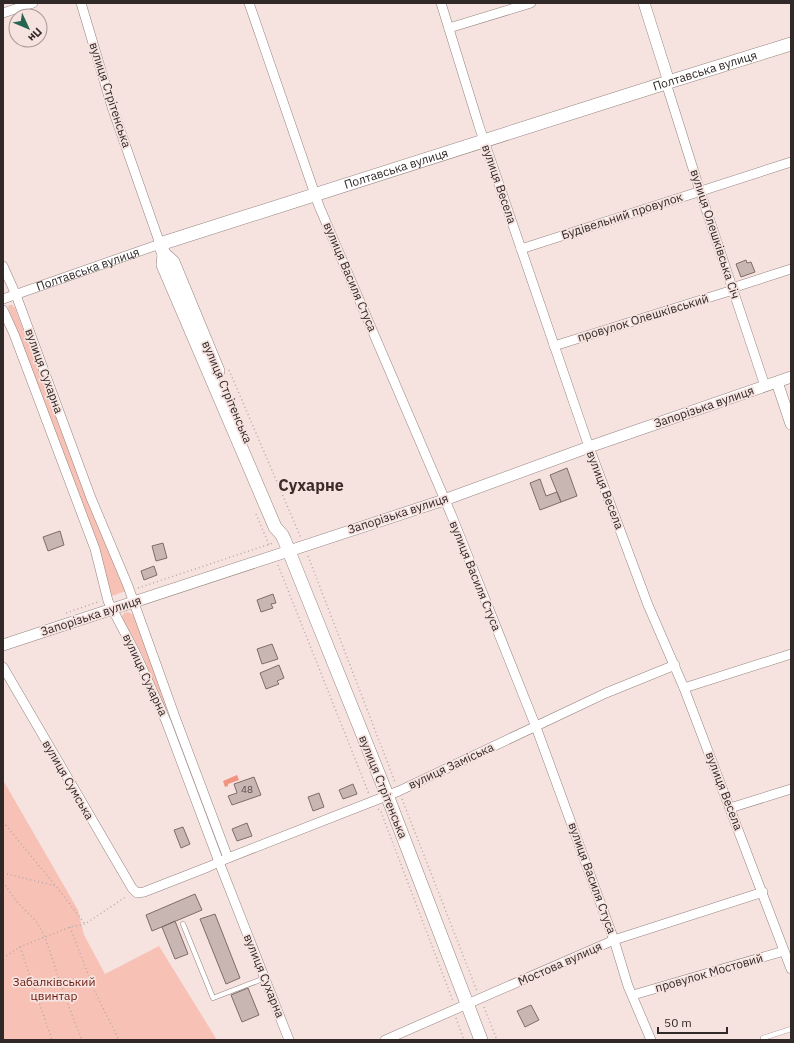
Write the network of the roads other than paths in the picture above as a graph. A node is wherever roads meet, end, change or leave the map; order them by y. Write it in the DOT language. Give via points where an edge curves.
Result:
graph roads {
  1 [pos="33,3"];
  2 [pos="81,3"];
  3 [pos="249,3"];
  4 [pos="441,3"];
  5 [pos="531,3"];
  6 [pos="644,3"];
  7 [pos="3,13"];
  8 [pos="449,28"];
  9 [pos="791,44"];
  10 [pos="667,82"];
  11 [pos="484,140"];
  12 [pos="791,162"];
  13 [pos="700,192"];
  14 [pos="315,194"];
  15 [pos="162,249"];
  16 [pos="521,249"];
  17 [pos="3,266"];
  18 [pos="791,269"];
  19 [pos="732,289"];
  20 [pos="16,295"];
  21 [pos="3,299"];
  22 [pos="3,310"];
  23 [pos="554,346"];
  24 [pos="791,377"];
  25 [pos="777,382"];
  26 [pos="765,386"];
  27 [pos="791,424"];
  28 [pos="589,447"];
  29 [pos="444,500"];
  30 [pos="289,551"];
  31 [pos="133,602"];
  32 [pos="112,609"];
  33 [pos="3,645"];
  34 [pos="791,654"];
  35 [pos="675,664"];
  36 [pos="3,667"];
  37 [pos="684,688"];
  38 [pos="170,719"];
  39 [pos="536,727"];
  40 [pos="791,789"];
  41 [pos="386,795"];
  42 [pos="730,808"];
  43 [pos="228,858"];
  44 [pos="219,862"];
  45 [pos="134,892"];
  46 [pos="762,892"];
  47 [pos="183,924"];
  48 [pos="614,940"];
  49 [pos="784,951"];
  50 [pos="791,969"];
  51 [pos="265,978"];
  52 [pos="633,995"];
  53 [pos="468,1004"];
  54 [pos="791,1029"];
  55 [pos="763,1038"];
  56 [pos="289,1040"];
  57 [pos="385,1040"];
  58 [pos="481,1040"];
  59 [pos="651,1040"];
  1 -- 7 [label="street"];
  2 -- 15 [label="street, вулиця Стрітенська" via="112,107"];
  3 -- 14 [label="street, вулиця Василя Стуса"];
  4 -- 8 [label="street, вулиця Весела"];
  5 -- 8 [label="street"];
  6 -- 10 [label="street, вулиця Олешківська Січ"];
  8 -- 11 [label="street, вулиця Весела"];
  9 -- 10 [label="main road, Полтавська вулиця"];
  10 -- 11 [label="main road, Полтавська вулиця"];
  10 -- 13 [label="street, вулиця Олешківська Січ"];
  11 -- 14 [label="main road, Полтавська вулиця"];
  11 -- 16 [label="street, вулиця Весела"];
  12 -- 13 [label="street, Будівельний провулок"];
  13 -- 16 [label="street, Будівельний провулок"];
  13 -- 19 [label="street, вулиця Олешківська Січ"];
  14 -- 15 [label="main road, Полтавська вулиця"];
  14 -- 29 [label="street, вулиця Василя Стуса"];
  15 -- 20 [label="street, Полтавська вулиця"];
  15 -- 30 [label="main road, вулиця Стрітенська" via="173,262 282,524 283,537"];
  16 -- 23 [label="street, вулиця Весела"];
  17 -- 20 [label="street, вулиця Сухарна"];
  18 -- 19 [label="street, провулок Олешківський"];
  19 -- 23 [label="street, провулок Олешківський"];
  19 -- 26 [label="street, вулиця Олешківська Січ"];
  20 -- 21 [label="street, Полтавська вулиця"];
  20 -- 31 [label="street, вулиця Сухарна" via="91,498"];
  22 -- 32 [label="street, вулиця Сухарна" via="95,549"];
  23 -- 28 [label="street, вулиця Весела"];
  24 -- 25 [label="street, Запорізька вулиця"];
  25 -- 26 [label="street, Запорізька вулиця"];
  25 -- 27 [label="street"];
  26 -- 28 [label="street, Запорізька вулиця"];
  28 -- 29 [label="street, Запорізька вулиця"];
  28 -- 35 [label="street, вулиця Весела" via="648,604"];
  29 -- 30 [label="street, Запорізька вулиця"];
  29 -- 39 [label="street, вулиця Василя Стуса"];
  30 -- 31 [label="street, Запорізька вулиця"];
  30 -- 41 [label="main road, вулиця Стрітенська"];
  31 -- 32 [label="street, Запорізька вулиця"];
  31 -- 38 [label="street, вулиця Сухарна"];
  32 -- 33 [label="street, Запорізька вулиця"];
  32 -- 38 [label="street, вулиця Сухарна"];
  34 -- 37 [label="street"];
  35 -- 37 [label="street, вулиця Весела"];
  35 -- 39 [label="street, вулиця Заміська" via="606,693"];
  36 -- 45 [label="street, вулиця Сумська"];
  37 -- 42 [label="street, вулиця Весела"];
  38 -- 43 [label="street, вулиця Сухарна"];
  38 -- 44 [label="street, вулиця Сухарна"];
  39 -- 41 [label="street, вулиця Заміська"];
  39 -- 48 [label="street, вулиця Василя Стуса"];
  40 -- 42 [label="street"];
  41 -- 43 [label="street, вулиця Заміська"];
  41 -- 53 [label="main road, вулиця Стрітенська"];
  42 -- 46 [label="street, вулиця Весела"];
  43 -- 44 [label="street, вулиця Заміська"];
  44 -- 45 [label="street, вулиця Заміська" via="144,892"];
  44 -- 51 [label="street, вулиця Сухарна"];
  46 -- 48 [label="street, Мостова вулиця"];
  46 -- 49 [label="street, вулиця Весела"];
  47 -- 51 [label="lane" via="213,998"];
  48 -- 52 [label="street, вулиця Василя Стуса" via="622,970"];
  48 -- 53 [label="street, Мостова вулиця"];
  49 -- 50 [label="street, вулиця Весела"];
  49 -- 52 [label="street, провулок Мостовий"];
  51 -- 56 [label="street, вулиця Сухарна"];
  52 -- 59 [label="street, вулиця Василя Стуса"];
  53 -- 57 [label="street, Мостова вулиця"];
  53 -- 58 [label="main road, вулиця Стрітенська"];
  54 -- 55 [label="lane"];
}
